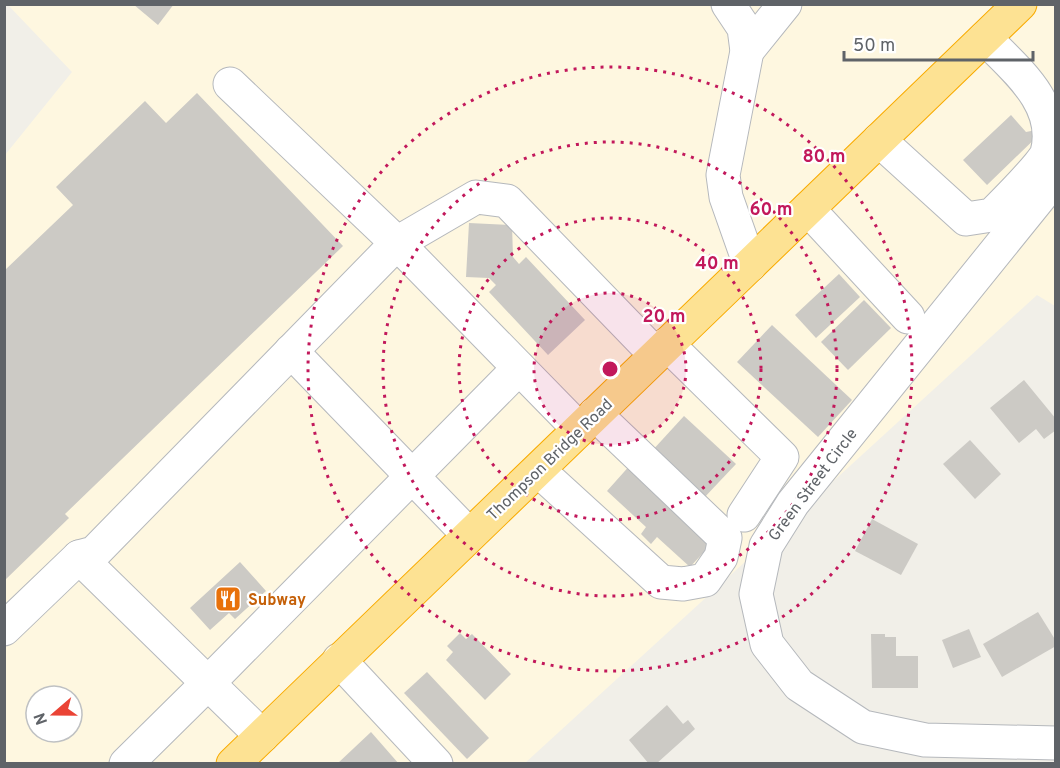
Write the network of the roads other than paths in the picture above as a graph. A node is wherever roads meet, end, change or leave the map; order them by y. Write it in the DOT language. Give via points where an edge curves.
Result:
graph roads {
  1 [pos="728,4"];
  2 [pos="785,4"];
  3 [pos="1020,4"];
  4 [pos="985,38"];
  5 [pos="747,51"];
  6 [pos="230,84"];
  7 [pos="879,140"];
  8 [pos="1056,177"];
  9 [pos="808,209"];
  10 [pos="397,243"];
  11 [pos="750,265"];
  12 [pos="908,316"];
  13 [pos="662,350"];
  14 [pos="291,351"];
  15 [pos="519,368"];
  16 [pos="587,422"];
  17 [pos="538,470"];
  18 [pos="412,476"];
  19 [pos="744,515"];
  20 [pos="470,535"];
  21 [pos="79,557"];
  22 [pos="4,629"];
  23 [pos="339,660"];
  24 [pos="208,683"];
  25 [pos="262,736"];
  26 [pos="1056,743"];
  27 [pos="126,764"];
  28 [pos="233,764"];
  29 [pos="436,764"];
  1 -- 5 [label="street" via="744,28"];
  2 -- 5 [label="street"];
  3 -- 4 [label="highway, Thompson Bridge Road"];
  4 -- 7 [label="highway, Thompson Bridge Road"];
  4 -- 7 [label="street" via="1034,89 1050,121 1047,155 992,215 966,219"];
  5 -- 11 [label="street" via="723,175 726,197"];
  6 -- 10 [label="street"];
  7 -- 9 [label="highway, Thompson Bridge Road"];
  8 -- 26 [label="street, Green Street Circle" via="793,503 766,546 756,594 767,644 799,685 863,727 925,740"];
  9 -- 11 [label="highway, Thompson Bridge Road"];
  9 -- 12 [label="street"];
  10 -- 13 [label="street" via="476,197 507,201"];
  10 -- 14 [label="street"];
  10 -- 15 [label="street"];
  11 -- 13 [label="highway, Thompson Bridge Road"];
  13 -- 16 [label="highway, Thompson Bridge Road"];
  13 -- 19 [label="street" via="782,457"];
  14 -- 18 [label="street"];
  14 -- 21 [label="street" via="94,553"];
  15 -- 16 [label="street"];
  15 -- 18 [label="street"];
  16 -- 17 [label="highway, Thompson Bridge Road"];
  16 -- 17 [label="street" via="724,538 721,558 705,580 661,582"];
  17 -- 20 [label="highway, Thompson Bridge Road"];
  18 -- 20 [label="street"];
  18 -- 24 [label="street"];
  20 -- 23 [label="highway, Thompson Bridge Road"];
  21 -- 22 [label="street"];
  21 -- 24 [label="street"];
  23 -- 25 [label="highway, Thompson Bridge Road"];
  23 -- 29 [label="street"];
  24 -- 25 [label="street"];
  24 -- 27 [label="street"];
  25 -- 28 [label="highway, Thompson Bridge Road"];
}
